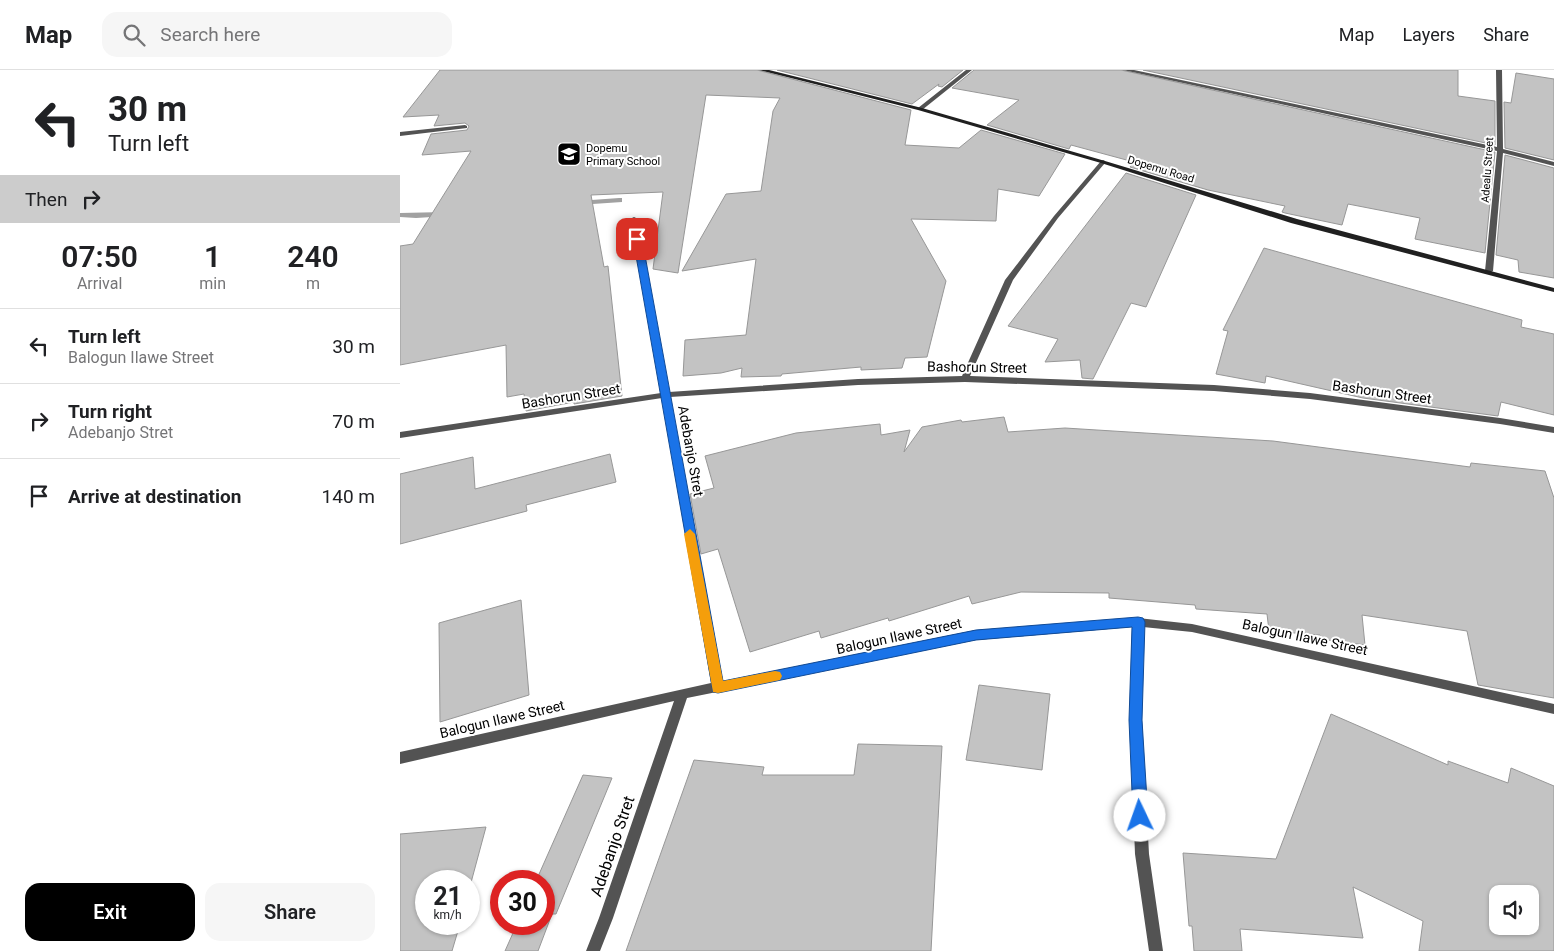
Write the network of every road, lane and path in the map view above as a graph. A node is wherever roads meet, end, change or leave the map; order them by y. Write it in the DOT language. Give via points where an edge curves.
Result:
graph roads {
  1 [pos="762,70"];
  2 [pos="969,70"];
  3 [pos="1126,70"];
  4 [pos="1499,70"];
  5 [pos="920,109"];
  6 [pos="465,127"];
  7 [pos="400,134"];
  8 [pos="1500,150"];
  9 [pos="1103,162"];
  10 [pos="1554,164"];
  11 [pos="634,219"];
  12 [pos="1489,272"];
  13 [pos="1554,290"];
  14 [pos="965,379"];
  15 [pos="664,396"];
  16 [pos="1554,430"];
  17 [pos="400,435"];
  18 [pos="1138,622"];
  19 [pos="718,688"];
  20 [pos="682,694"];
  21 [pos="1554,709"];
  22 [pos="400,758"];
  23 [pos="593,951"];
  24 [pos="1156,951"];
  1 -- 5 [label="main road, Dopemu Road"];
  2 -- 5 [label="street"];
  3 -- 8 [label="street"];
  4 -- 8 [label="street, Adealu Street"];
  5 -- 9 [label="main road, Dopemu Road"];
  6 -- 7 [label="street"];
  8 -- 10 [label="street"];
  8 -- 12 [label="street, Adealu Street"];
  9 -- 12 [label="main road, Dopemu Road" via="1294,221"];
  9 -- 14 [label="street" via="1009,280"];
  11 -- 15 [label="street, Adebanjo Stret"];
  12 -- 13 [label="main road, Dopemu Road"];
  14 -- 15 [label="street, Bashorun Street" via="858,382"];
  14 -- 16 [label="street, Bashorun Street" via="1214,388 1310,396"];
  15 -- 17 [label="street, Bashorun Street"];
  15 -- 19 [label="street, Adebanjo Stret"];
  18 -- 19 [label="street, Balogun Ilawe Street" via="976,635"];
  18 -- 21 [label="street, Balogun Ilawe Street" via="1201,630"];
  18 -- 24 [label="street" via="1136,720 1142,854"];
  19 -- 20 [label="street, Balogun Ilawe Street"];
  20 -- 22 [label="street, Balogun Ilawe Street"];
  20 -- 23 [label="street, Adebanjo Stret"];
}
